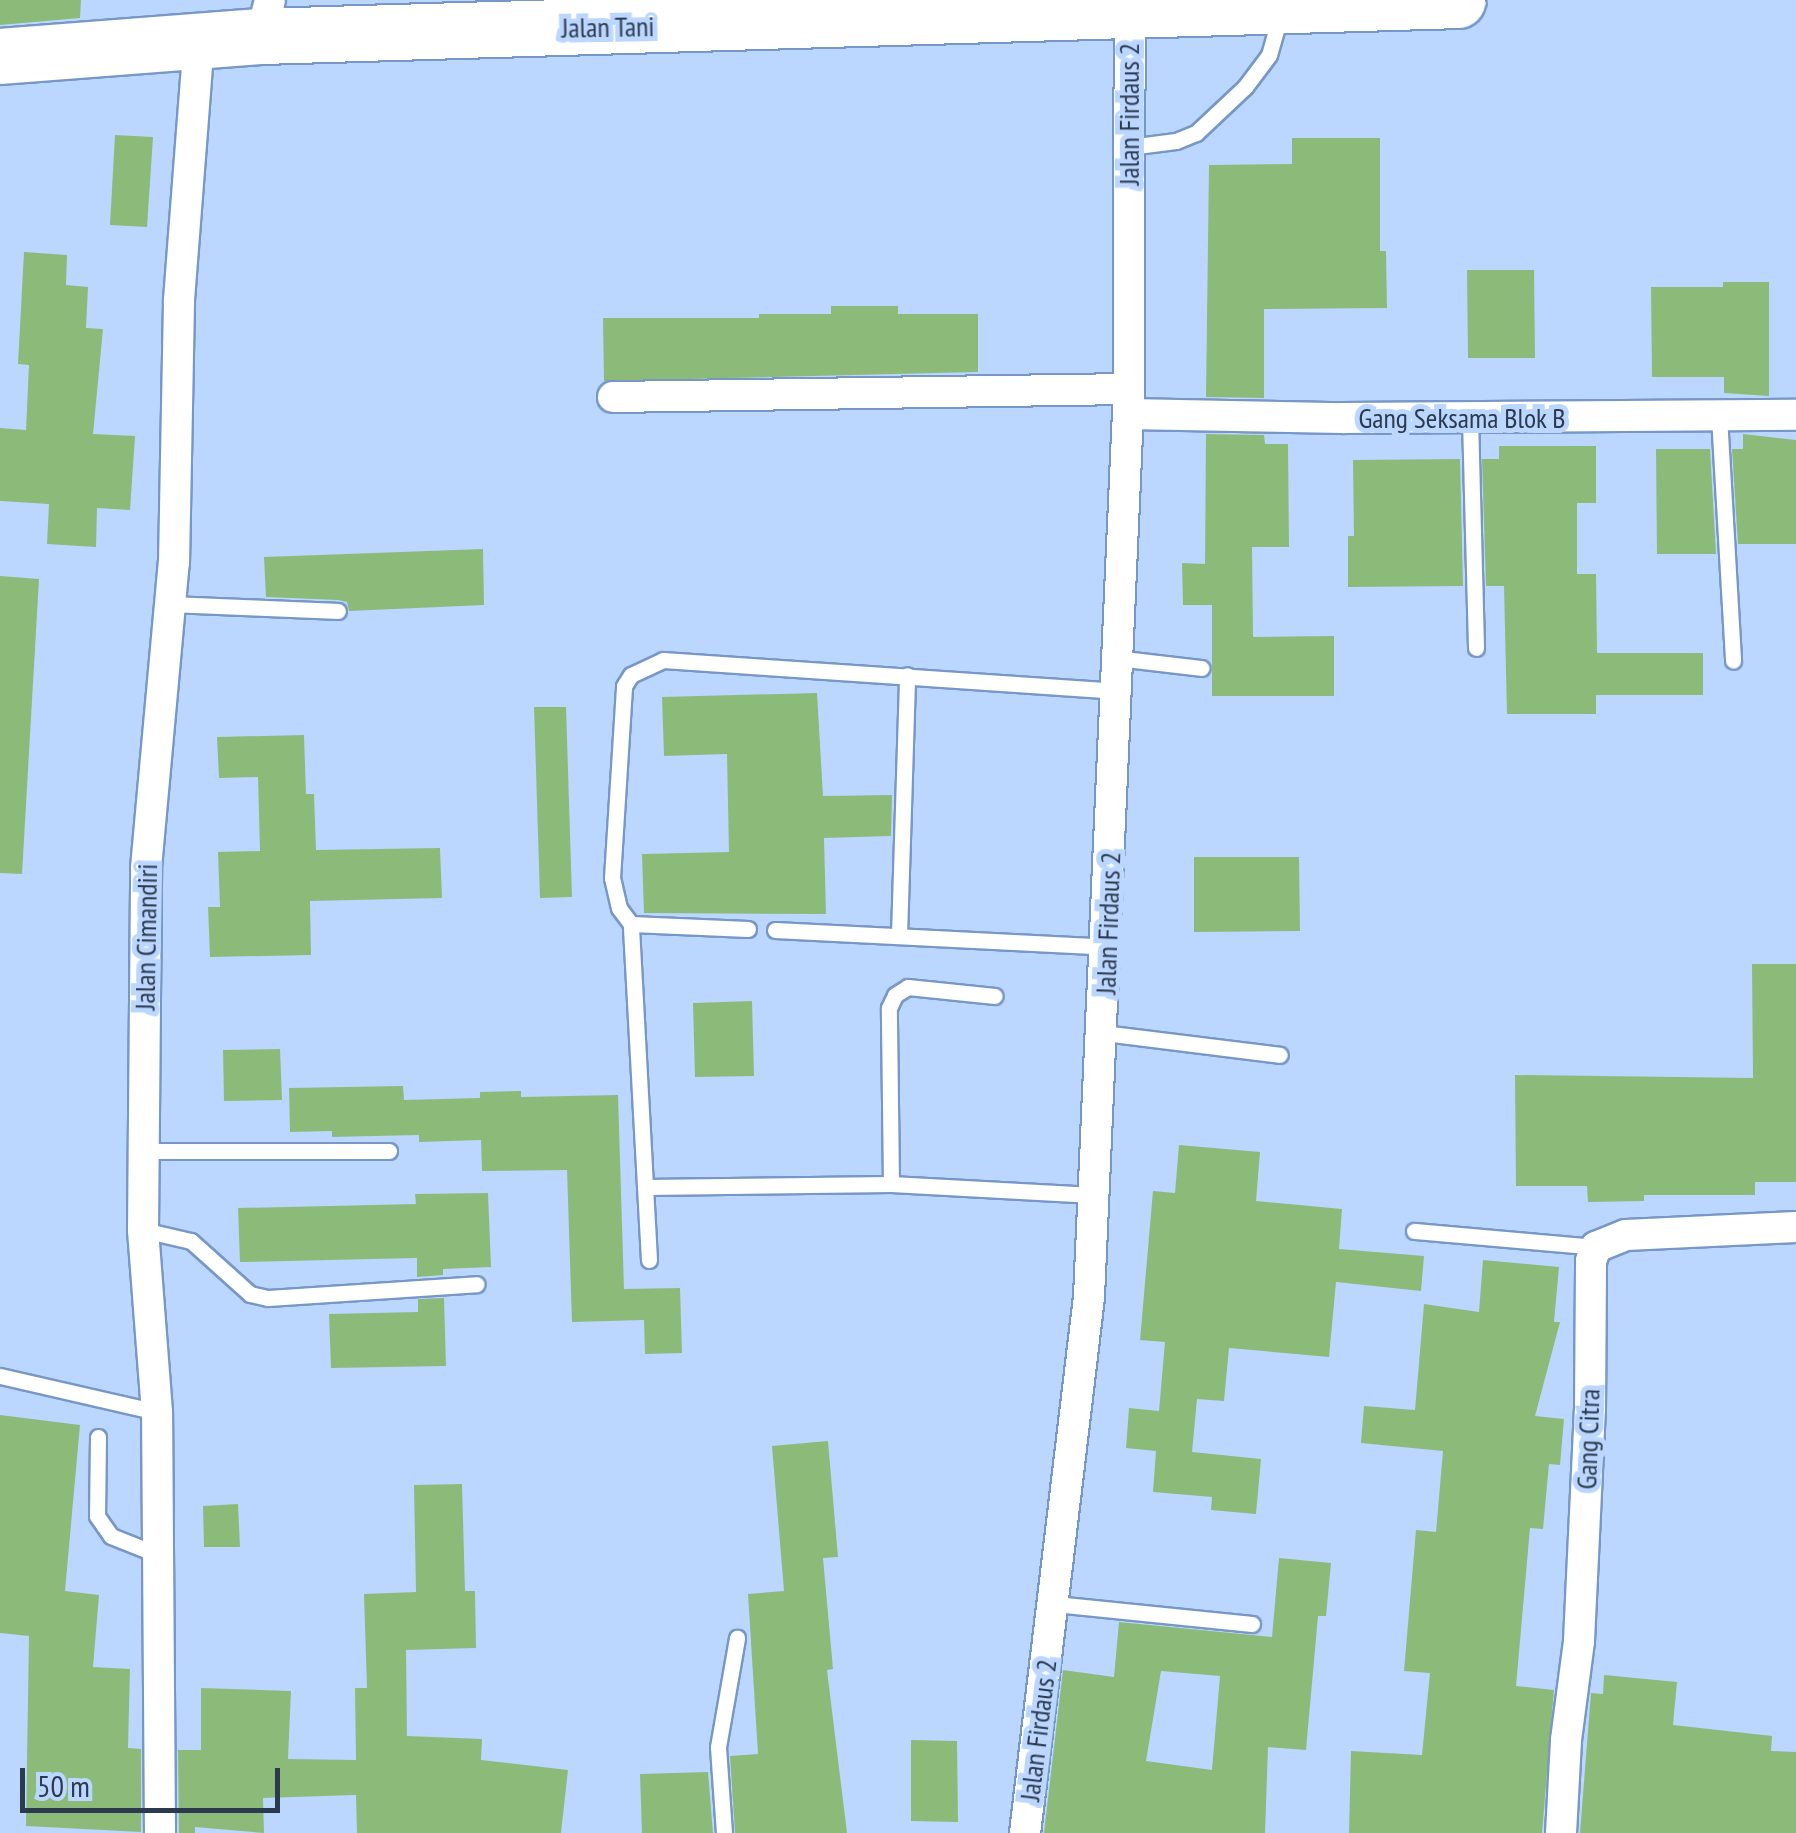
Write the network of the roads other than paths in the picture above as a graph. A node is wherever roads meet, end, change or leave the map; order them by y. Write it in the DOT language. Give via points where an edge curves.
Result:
graph roads {
  1 [pos="1457,0"];
  2 [pos="1401,1"];
  3 [pos="1130,5"];
  4 [pos="1283,5"];
  5 [pos="973,9"];
  6 [pos="266,18"];
  7 [pos="199,42"];
  8 [pos="0,56"];
  9 [pos="1129,147"];
  10 [pos="613,397"];
  11 [pos="1128,401"];
  12 [pos="1796,414"];
  13 [pos="1719,416"];
  14 [pos="1470,418"];
  15 [pos="170,604"];
  16 [pos="338,611"];
  17 [pos="1476,648"];
  18 [pos="1116,658"];
  19 [pos="1732,661"];
  20 [pos="1201,668"];
  21 [pos="907,675"];
  22 [pos="1115,691"];
  23 [pos="630,924"];
  24 [pos="748,929"];
  25 [pos="775,930"];
  26 [pos="900,935"];
  27 [pos="1108,947"];
  28 [pos="995,996"];
  29 [pos="1104,1033"];
  30 [pos="1280,1055"];
  31 [pos="389,1150"];
  32 [pos="144,1151"];
  33 [pos="891,1184"];
  34 [pos="645,1187"];
  35 [pos="1094,1194"];
  36 [pos="1796,1227"];
  37 [pos="143,1230"];
  38 [pos="1414,1231"];
  39 [pos="1596,1246"];
  40 [pos="649,1260"];
  41 [pos="478,1284"];
  42 [pos="0,1376"];
  43 [pos="158,1412"];
  44 [pos="98,1437"];
  45 [pos="156,1554"];
  46 [pos="1055,1604"];
  47 [pos="1252,1624"];
  48 [pos="737,1638"];
  49 [pos="160,1833"];
  50 [pos="724,1833"];
  51 [pos="1025,1833"];
  52 [pos="1561,1833"];
  1 -- 2 [label="highway, Jalan Tani"];
  2 -- 4 [label="highway, Jalan Tani"];
  3 -- 4 [label="highway, Jalan Tani"];
  3 -- 5 [label="highway, Jalan Tani"];
  3 -- 9 [label="street, Jalan Firdaus 2"];
  4 -- 9 [label="lane" via="1269,55 1246,87 1196,133"];
  5 -- 6 [label="highway, Jalan Tani"];
  6 -- 7 [label="highway, Jalan Tani"];
  7 -- 8 [label="highway, Jalan Tani"];
  7 -- 15 [label="street, Jalan Cimandiri" via="179,300"];
  9 -- 11 [label="street, Jalan Firdaus 2"];
  10 -- 11 [label="street, Gang Seksama Blok B"];
  11 -- 14 [label="street, Gang Seksama Blok B"];
  11 -- 18 [label="street, Jalan Firdaus 2"];
  12 -- 13 [label="street, Gang Seksama Blok B"];
  13 -- 14 [label="street, Gang Seksama Blok B"];
  13 -- 19 [label="lane"];
  14 -- 17 [label="lane"];
  15 -- 16 [label="lane"];
  15 -- 32 [label="street, Jalan Cimandiri" via="146,868"];
  18 -- 20 [label="lane"];
  18 -- 22 [label="street, Jalan Firdaus 2"];
  21 -- 22 [label="lane"];
  21 -- 23 [label="lane" via="663,660 631,675 624,686 612,878 612,892"];
  21 -- 26 [label="lane"];
  22 -- 27 [label="street, Jalan Firdaus 2"];
  23 -- 24 [label="lane"];
  23 -- 34 [label="lane"];
  25 -- 26 [label="lane"];
  26 -- 27 [label="lane"];
  27 -- 29 [label="street, Jalan Firdaus 2"];
  28 -- 33 [label="lane" via="908,987 895,995 889,1008"];
  29 -- 30 [label="lane"];
  29 -- 35 [label="street, Jalan Firdaus 2"];
  31 -- 32 [label="lane"];
  32 -- 37 [label="street, Jalan Cimandiri"];
  33 -- 34 [label="lane"];
  33 -- 35 [label="lane"];
  34 -- 40 [label="lane"];
  35 -- 46 [label="street, Jalan Firdaus 2"];
  36 -- 39 [label="street" via="1626,1235"];
  37 -- 41 [label="lane" via="191,1241 250,1294 268,1298"];
  37 -- 43 [label="street, Jalan Cimandiri"];
  38 -- 39 [label="lane"];
  39 -- 52 [label="street, Gang Citra" via="1579,1641"];
  42 -- 43 [label="lane"];
  43 -- 45 [label="street, Jalan Cimandiri"];
  44 -- 45 [label="lane" via="97,1516 111,1536"];
  45 -- 49 [label="street, Jalan Cimandiri"];
  46 -- 47 [label="lane"];
  46 -- 51 [label="street, Jalan Firdaus 2"];
  48 -- 50 [label="lane" via="718,1747"];
}
